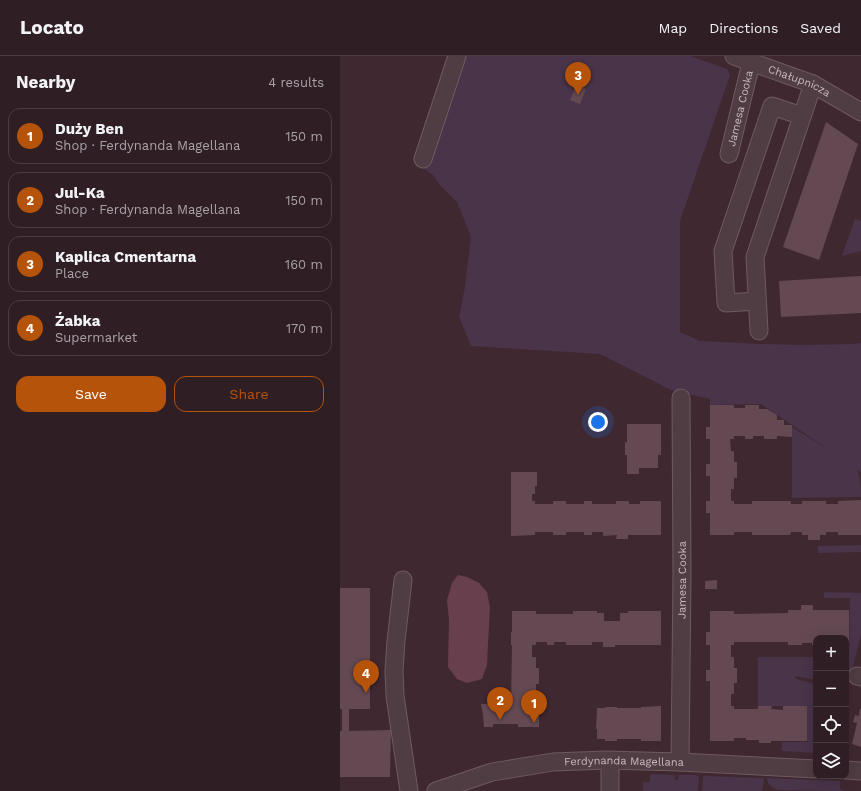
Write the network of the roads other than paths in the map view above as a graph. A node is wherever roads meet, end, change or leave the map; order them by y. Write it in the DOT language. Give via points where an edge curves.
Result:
graph roads {
  1 [pos="457,56"];
  2 [pos="734,56"];
  3 [pos="751,63"];
  4 [pos="813,84"];
  5 [pos="861,112"];
  6 [pos="802,116"];
  7 [pos="729,154"];
  8 [pos="423,159"];
  9 [pos="757,301"];
  10 [pos="759,330"];
  11 [pos="681,398"];
  12 [pos="403,580"];
  13 [pos="610,761"];
  14 [pos="680,762"];
  15 [pos="813,769"];
  16 [pos="849,770"];
  17 [pos="861,771"];
  18 [pos="409,791"];
  19 [pos="436,791"];
  20 [pos="610,791"];
  1 -- 8 [label="street"];
  2 -- 3 [label="street, Chałupnicza"];
  3 -- 4 [label="street, Chałupnicza"];
  3 -- 7 [label="street, Jamesa Cooka"];
  4 -- 5 [label="street, Chałupnicza"];
  4 -- 6 [label="street"];
  6 -- 9 [label="street" via="755,257"];
  6 -- 9 [label="street" via="772,106 723,251 726,302"];
  9 -- 10 [label="street"];
  11 -- 14 [label="street, Jamesa Cooka"];
  12 -- 18 [label="street" via="394,671 395,696"];
  13 -- 14 [label="street, Ferdynanda Magellana"];
  13 -- 19 [label="street, Ferdynanda Magellana" via="553,762 492,772"];
  13 -- 20 [label="street"];
  14 -- 15 [label="street, Ferdynanda Magellana"];
  16 -- 17 [label="street"];
}
